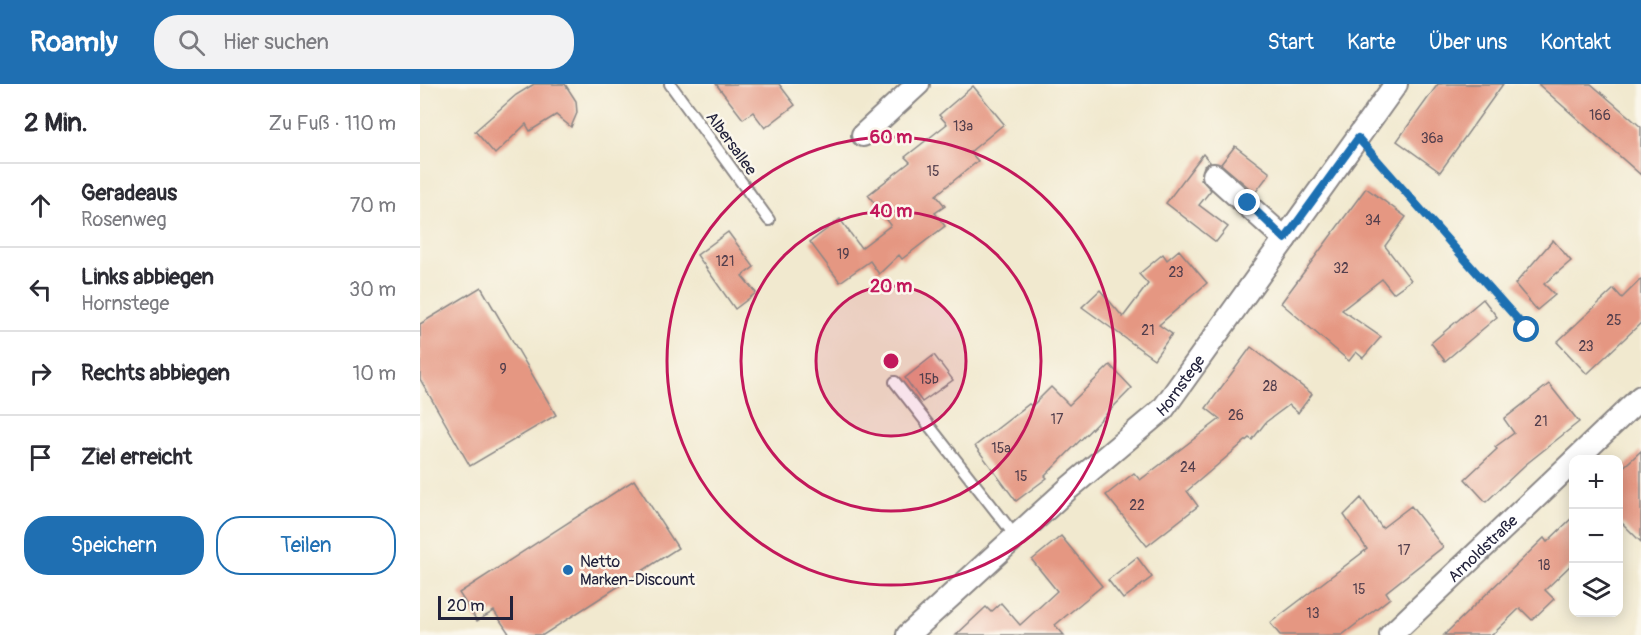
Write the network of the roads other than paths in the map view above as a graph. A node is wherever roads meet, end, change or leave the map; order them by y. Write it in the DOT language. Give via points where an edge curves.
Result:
graph roads {
  1 [pos="670,84"];
  2 [pos="918,84"];
  3 [pos="1396,84"];
  4 [pos="863,135"];
  5 [pos="1214,175"];
  6 [pos="769,220"];
  7 [pos="1285,239"];
  8 [pos="895,382"];
  9 [pos="1641,397"];
  10 [pos="1579,455"];
  11 [pos="1569,465"];
  12 [pos="1016,537"];
  13 [pos="908,635"];
  14 [pos="1391,635"];
  1 -- 6 [label="lane, Albersallee"];
  2 -- 4 [label="street"];
  3 -- 7 [label="street, Hornstege"];
  5 -- 7 [label="street"];
  7 -- 12 [label="street, Hornstege" via="1163,409"];
  8 -- 12 [label="lane"];
  9 -- 10 [label="street, Arnoldstraße"];
  11 -- 14 [label="street, Arnoldstraße"];
  12 -- 13 [label="street, Hornstege"];
}
